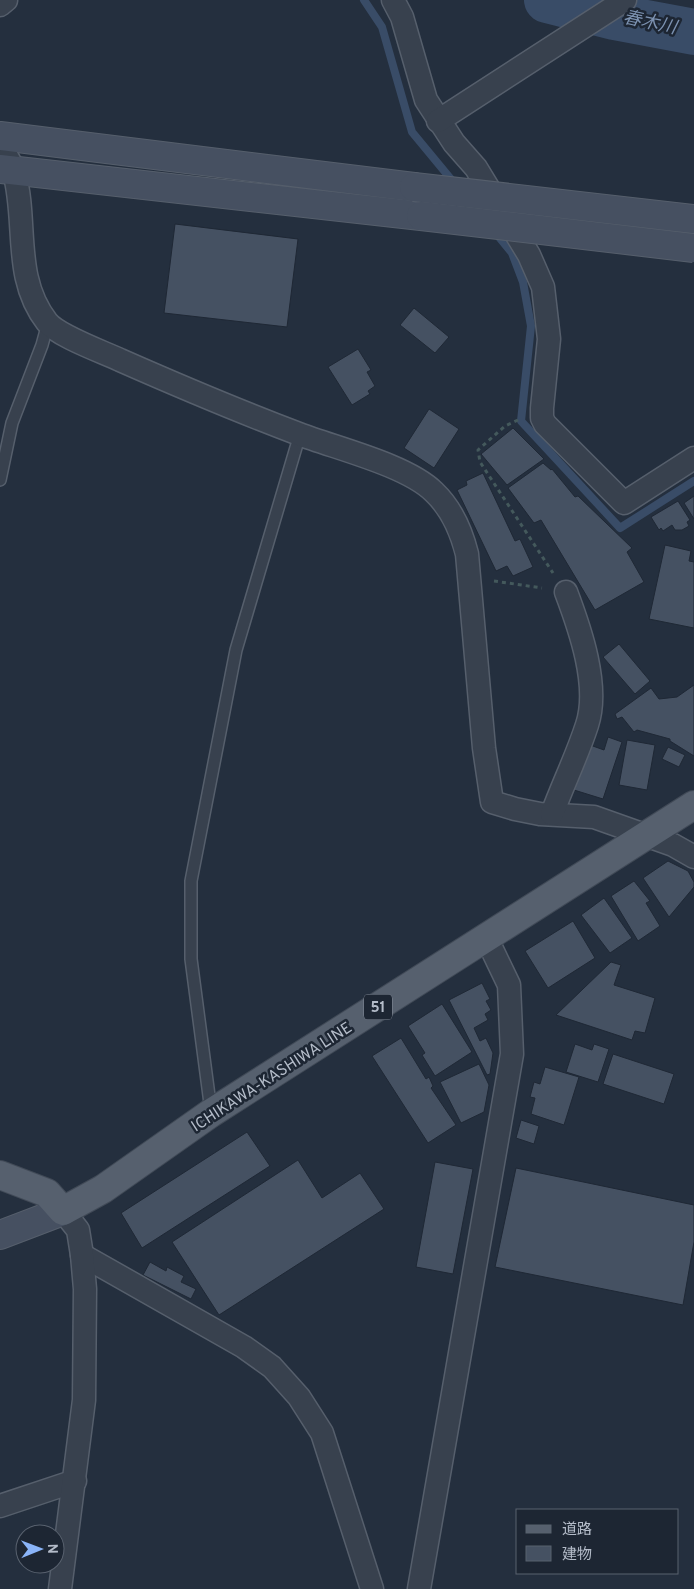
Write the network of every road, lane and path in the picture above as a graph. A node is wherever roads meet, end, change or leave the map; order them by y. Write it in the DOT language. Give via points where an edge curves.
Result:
graph roads {
  1 [pos="6,0"];
  2 [pos="392,0"];
  3 [pos="625,0"];
  4 [pos="0,5"];
  5 [pos="438,120"];
  6 [pos="0,136"];
  7 [pos="0,146"];
  8 [pos="7,169"];
  9 [pos="694,219"];
  10 [pos="694,248"];
  11 [pos="48,323"];
  12 [pos="510,422"];
  13 [pos="300,434"];
  14 [pos="694,458"];
  15 [pos="0,480"];
  16 [pos="469,578"];
  17 [pos="566,592"];
  18 [pos="694,805"];
  19 [pos="552,814"];
  20 [pos="645,836"];
  21 [pos="694,857"];
  22 [pos="486,937"];
  23 [pos="211,1113"];
  24 [pos="0,1175"];
  25 [pos="63,1211"];
  26 [pos="0,1235"];
  27 [pos="82,1255"];
  28 [pos="75,1481"];
  29 [pos="0,1506"];
  30 [pos="60,1589"];
  31 [pos="372,1589"];
  32 [pos="419,1589"];
  1 -- 4 [label="street"];
  2 -- 5 [label="street" via="402,17 426,100"];
  3 -- 5 [label="street"];
  5 -- 14 [label="street" via="476,168 529,255 543,287 549,339 542,408 545,424 624,503"];
  6 -- 9 [label="street, bridge"];
  7 -- 8 [label="street"];
  8 -- 10 [label="street, bridge"];
  8 -- 11 [label="street" via="19,196 22,261 34,298"];
  11 -- 13 [label="street" via="70,337 204,397"];
  11 -- 15 [label="lane" via="12,423"];
  12 -- 17 [label="path" via="478,450 480,462"];
  13 -- 16 [label="street" via="384,464 433,490 450,510 462,534"];
  13 -- 23 [label="lane" via="236,650 191,881 192,959"];
  16 -- 17 [label="path"];
  16 -- 19 [label="street" via="492,802 515,810"];
  17 -- 19 [label="street" via="580,634 590,683 590,707 587,724"];
  18 -- 20 [label="main road, ICHIKAWA-KASHIWA LINE / 51"];
  19 -- 20 [label="street" via="594,817"];
  20 -- 21 [label="street" via="673,845"];
  20 -- 22 [label="main road, ICHIKAWA-KASHIWA LINE / 51"];
  22 -- 23 [label="main road, ICHIKAWA-KASHIWA LINE / 51"];
  22 -- 32 [label="street" via="509,985 512,1054"];
  23 -- 25 [label="main road, ICHIKAWA-KASHIWA LINE / 51" via="103,1189"];
  24 -- 25 [label="main road" via="47,1193"];
  25 -- 26 [label="street"];
  25 -- 27 [label="street" via="78,1230"];
  27 -- 28 [label="street" via="85,1289 84,1400"];
  27 -- 31 [label="street" via="244,1347 272,1367 299,1397 322,1433"];
  28 -- 29 [label="street"];
  28 -- 30 [label="street"];
}
